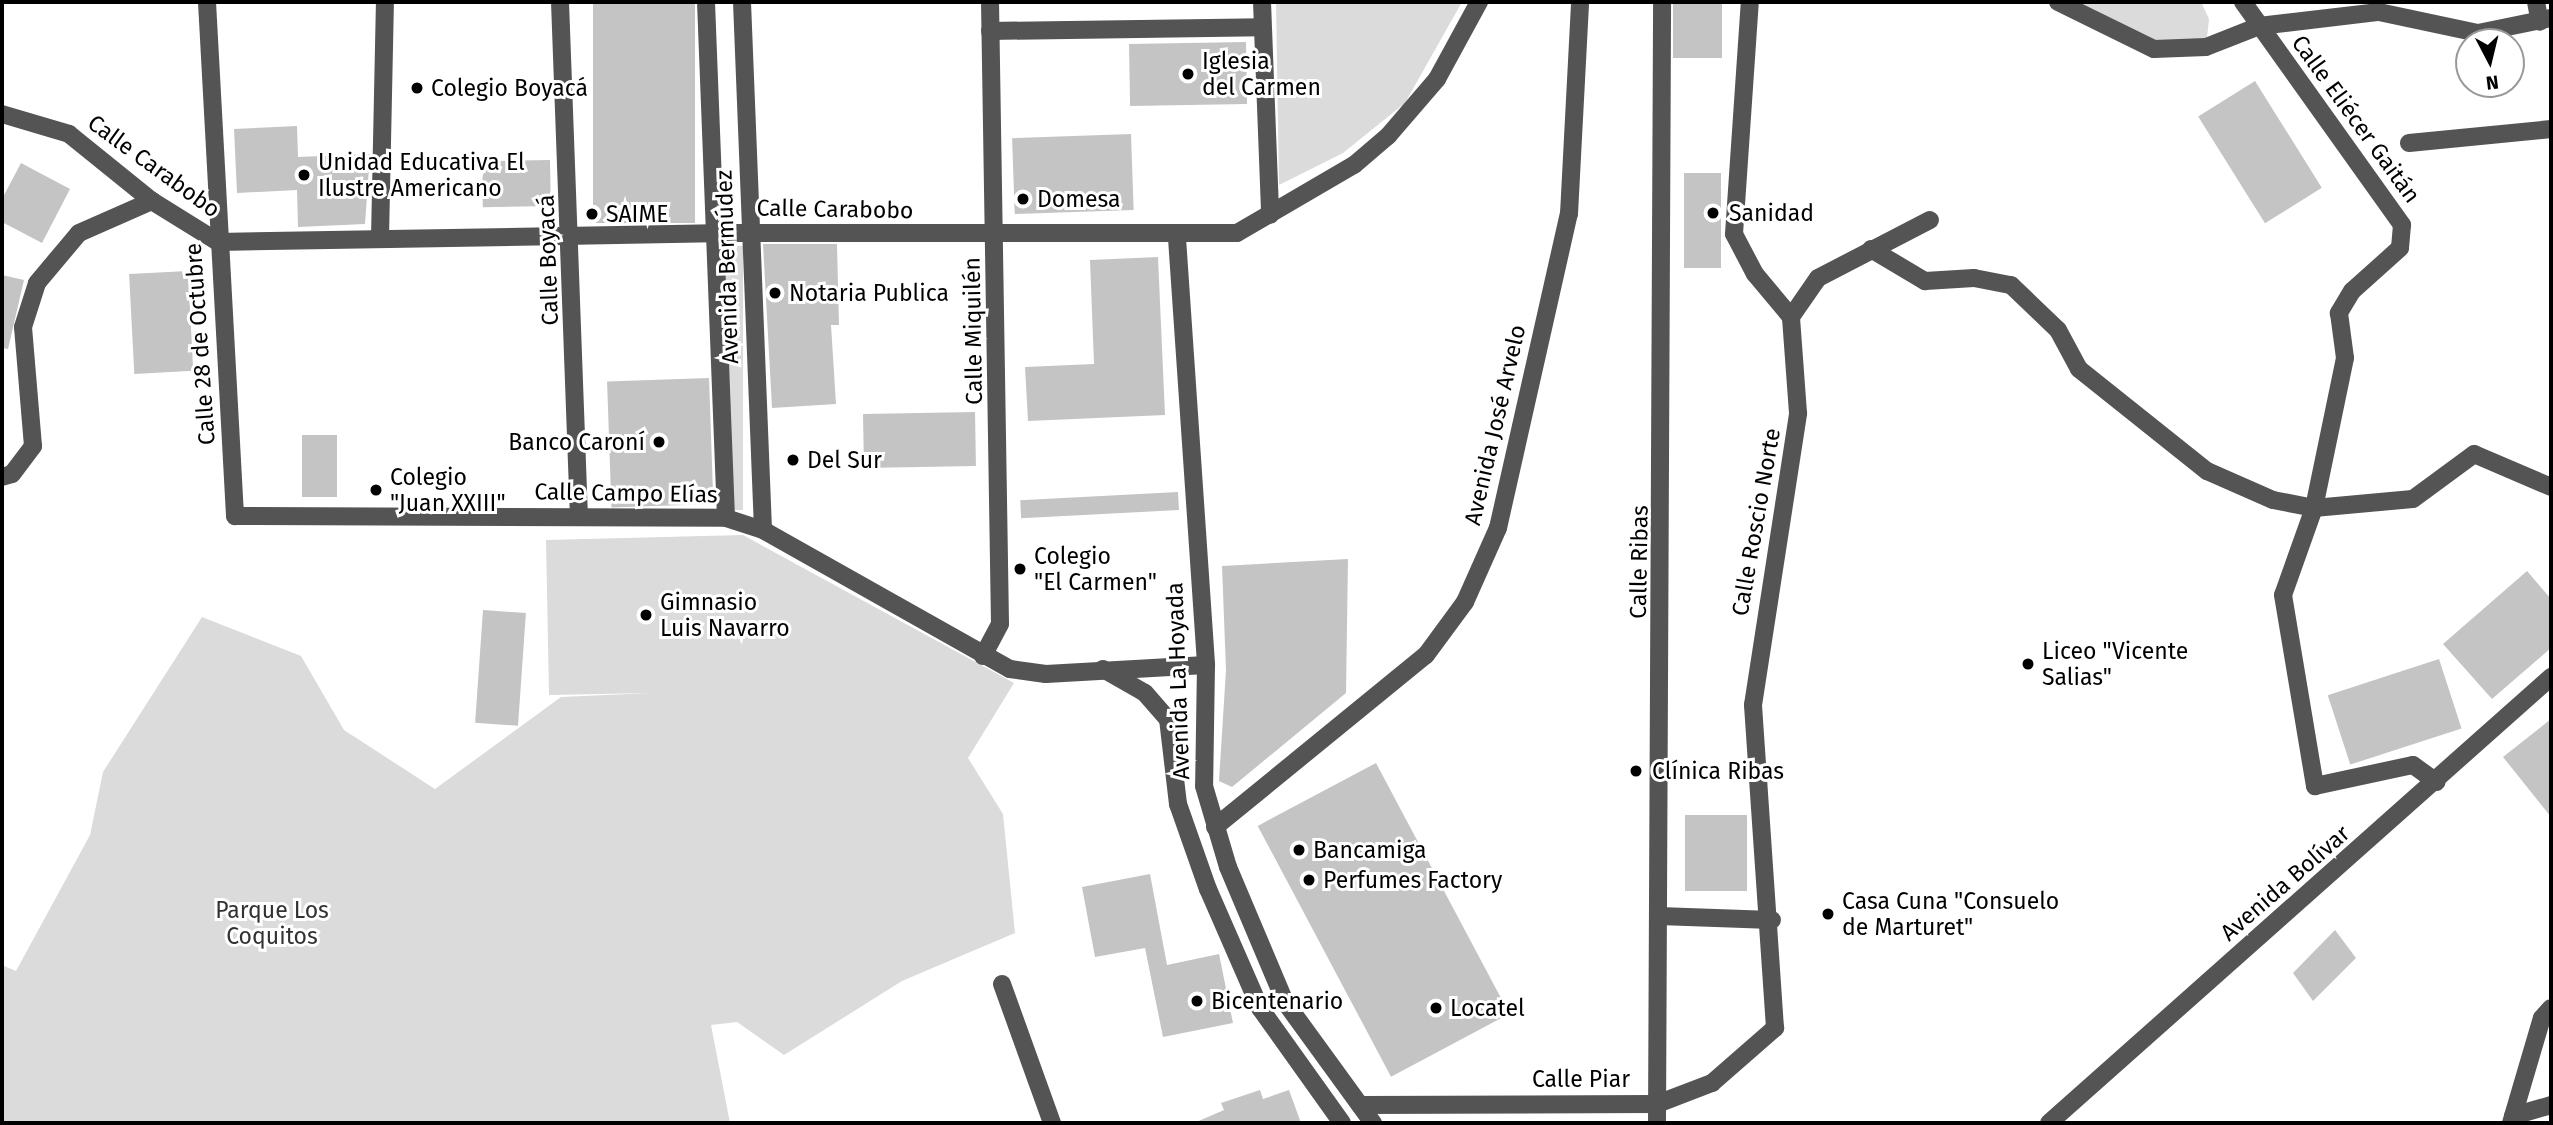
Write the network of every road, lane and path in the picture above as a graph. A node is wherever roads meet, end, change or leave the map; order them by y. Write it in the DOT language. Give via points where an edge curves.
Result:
graph roads {
  1 [pos="207,2"];
  2 [pos="386,2"];
  3 [pos="560,2"];
  4 [pos="706,2"];
  5 [pos="742,2"];
  6 [pos="990,2"];
  7 [pos="1262,2"];
  8 [pos="1479,2"];
  9 [pos="1580,2"];
  10 [pos="1662,2"];
  11 [pos="1750,2"];
  12 [pos="2058,2"];
  13 [pos="2243,2"];
  14 [pos="2536,2"];
  15 [pos="2546,20"];
  16 [pos="2259,26"];
  17 [pos="1262,27"];
  18 [pos="990,31"];
  19 [pos="2,114"];
  20 [pos="2551,129"];
  21 [pos="2409,143"];
  22 [pos="152,201"];
  23 [pos="1270,215"];
  24 [pos="1930,220"];
  25 [pos="749,232"];
  26 [pos="713,233"];
  27 [pos="995,236"];
  28 [pos="380,238"];
  29 [pos="1177,238"];
  30 [pos="573,239"];
  31 [pos="218,242"];
  32 [pos="1871,250"];
  33 [pos="1791,317"];
  34 [pos="2,477"];
  35 [pos="2551,487"];
  36 [pos="2314,508"];
  37 [pos="235,516"];
  38 [pos="579,517"];
  39 [pos="726,519"];
  40 [pos="763,530"];
  41 [pos="984,656"];
  42 [pos="1206,664"];
  43 [pos="1103,669"];
  44 [pos="2551,677"];
  45 [pos="2436,782"];
  46 [pos="1215,827"];
  47 [pos="1659,916"];
  48 [pos="1772,920"];
  49 [pos="1002,984"];
  50 [pos="2551,1008"];
  51 [pos="1775,1027"];
  52 [pos="1657,1104"];
  53 [pos="1360,1105"];
  54 [pos="2551,1105"];
  55 [pos="2512,1119"];
  56 [pos="1052,1123"];
  57 [pos="1342,1123"];
  58 [pos="1373,1123"];
  59 [pos="1657,1123"];
  60 [pos="2049,1123"];
  1 -- 31 [label="street, Calle 28 de Octubre"];
  2 -- 28 [label="street"];
  3 -- 30 [label="street, Calle Boyacá"];
  4 -- 26 [label="street, Avenida Bermúdez"];
  5 -- 25 [label="street, Avenida Bermúdez"];
  6 -- 18 [label="street, Calle Miquilén"];
  7 -- 17 [label="street"];
  8 -- 23 [label="street, Calle Carabobo" via="1419,106 1354,165"];
  9 -- 46 [label="street, Avenida José Arvelo" via="1569,215 1498,528 1465,602 1426,655"];
  10 -- 47 [label="street, Calle Ribas"];
  11 -- 33 [label="street" via="1734,234 1755,274"];
  12 -- 16 [label="street" via="2154,48 2206,47"];
  13 -- 16 [label="street, Calle Eliécer Gaitán"];
  14 -- 15 [label="street"];
  15 -- 16 [label="street" via="2477,33 2379,12"];
  16 -- 36 [label="street, Calle Eliécer Gaitán" via="2402,225 2400,248 2352,291 2339,313 2345,358"];
  17 -- 18 [label="street"];
  17 -- 23 [label="street"];
  18 -- 27 [label="street, Calle Miquilén"];
  19 -- 22 [label="street, Calle Carabobo" via="69,134"];
  20 -- 21 [label="street"];
  22 -- 31 [label="street, Calle Carabobo"];
  22 -- 34 [label="street" via="79,233 37,283 23,327 33,446 12,474"];
  23 -- 29 [label="street, Calle Carabobo" via="1237,233"];
  24 -- 32 [label="street"];
  25 -- 26 [label="street, Calle Carabobo"];
  25 -- 27 [label="street, Calle Carabobo"];
  25 -- 40 [label="street, Avenida Bermúdez"];
  26 -- 30 [label="street, Calle Carabobo"];
  26 -- 39 [label="street, Avenida Bermúdez"];
  27 -- 29 [label="street, Calle Carabobo"];
  27 -- 41 [label="street, Calle Miquilén" via="1000,624"];
  28 -- 30 [label="street, Calle Carabobo"];
  28 -- 31 [label="street, Calle Carabobo"];
  29 -- 42 [label="street, Avenida La Hoyada"];
  30 -- 38 [label="street, Calle Boyacá"];
  31 -- 37 [label="street, Calle 28 de Octubre"];
  32 -- 33 [label="street" via="1818,278"];
  32 -- 36 [label="street" via="1925,281 1985,278 2018,289 2058,330 2079,369 2207,471 2273,500"];
  33 -- 48 [label="street, Calle Roscio Norte" via="1798,436 1769,575 1753,705"];
  35 -- 36 [label="street" via="2474,454 2413,499"];
  36 -- 45 [label="street, Calle Eliécer Gaitán" via="2283,595 2315,786 2413,765"];
  37 -- 38 [label="street, Calle Campo Elías"];
  38 -- 39 [label="street, Calle Campo Elías"];
  39 -- 40 [label="street, Calle Campo Elías"];
  40 -- 41 [label="street, Calle Campo Elías"];
  41 -- 43 [label="street, Calle Campo Elías" via="1027,672"];
  42 -- 43 [label="street, Calle Campo Elías"];
  42 -- 46 [label="street, Avenida La Hoyada" via="1203,770"];
  43 -- 57 [label="street, Avenida La Hoyada" via="1145,693 1168,719 1178,804 1213,901 1265,1016"];
  44 -- 45 [label="street, Avenida Bolívar"];
  45 -- 60 [label="street, Avenida Bolívar"];
  46 -- 53 [label="street, Avenida La Hoyada" via="1285,1002"];
  47 -- 48 [label="street"];
  47 -- 52 [label="street, Calle Ribas"];
  48 -- 51 [label="street, Calle Roscio Norte"];
  49 -- 56 [label="street"];
  50 -- 55 [label="street" via="2542,1018"];
  51 -- 52 [label="street, Calle Piar" via="1712,1083"];
  52 -- 53 [label="street, Calle Piar"];
  52 -- 59 [label="street, Calle Ribas"];
  53 -- 58 [label="street, Avenida La Hoyada"];
  54 -- 55 [label="street"];
}
